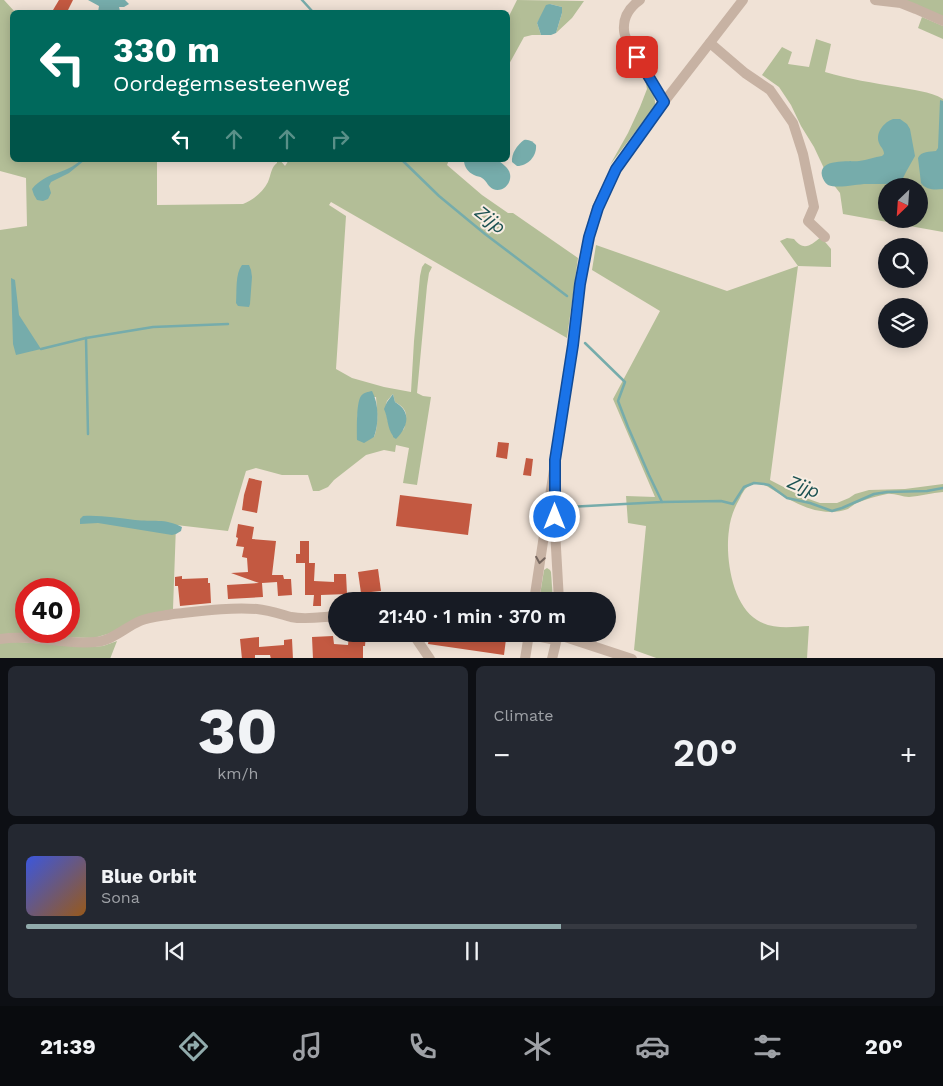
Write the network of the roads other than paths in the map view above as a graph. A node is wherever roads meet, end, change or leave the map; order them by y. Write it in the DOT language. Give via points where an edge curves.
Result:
graph roads {
  1 [pos="640,0"];
  2 [pos="743,0"];
  3 [pos="875,0"];
  4 [pos="943,21"];
  5 [pos="710,43"];
  6 [pos="664,102"];
  7 [pos="825,237"];
  8 [pos="555,460"];
  9 [pos="535,592"];
  10 [pos="558,592"];
  11 [pos="328,617"];
  12 [pos="0,639"];
  13 [pos="419,642"];
  14 [pos="528,642"];
  15 [pos="555,642"];
  16 [pos="582,642"];
  17 [pos="430,658"];
  18 [pos="525,658"];
  19 [pos="552,658"];
  20 [pos="632,658"];
  1 -- 6 [label="street" via="627,13 624,31 627,42"];
  2 -- 5 [label="street"];
  3 -- 4 [label="street" via="901,3"];
  5 -- 6 [label="street"];
  5 -- 7 [label="street" via="770,90 793,124 814,207 808,221"];
  6 -- 8 [label="street" via="616,169 595,215 580,284"];
  8 -- 9 [label="street, one-way"];
  8 -- 10 [label="street"];
  11 -- 12 [label="street" via="292,617 260,609 235,608 142,620 98,642"];
  13 -- 17 [label="street"];
  14 -- 18 [label="street"];
  15 -- 19 [label="street"];
  16 -- 20 [label="street"];
}
